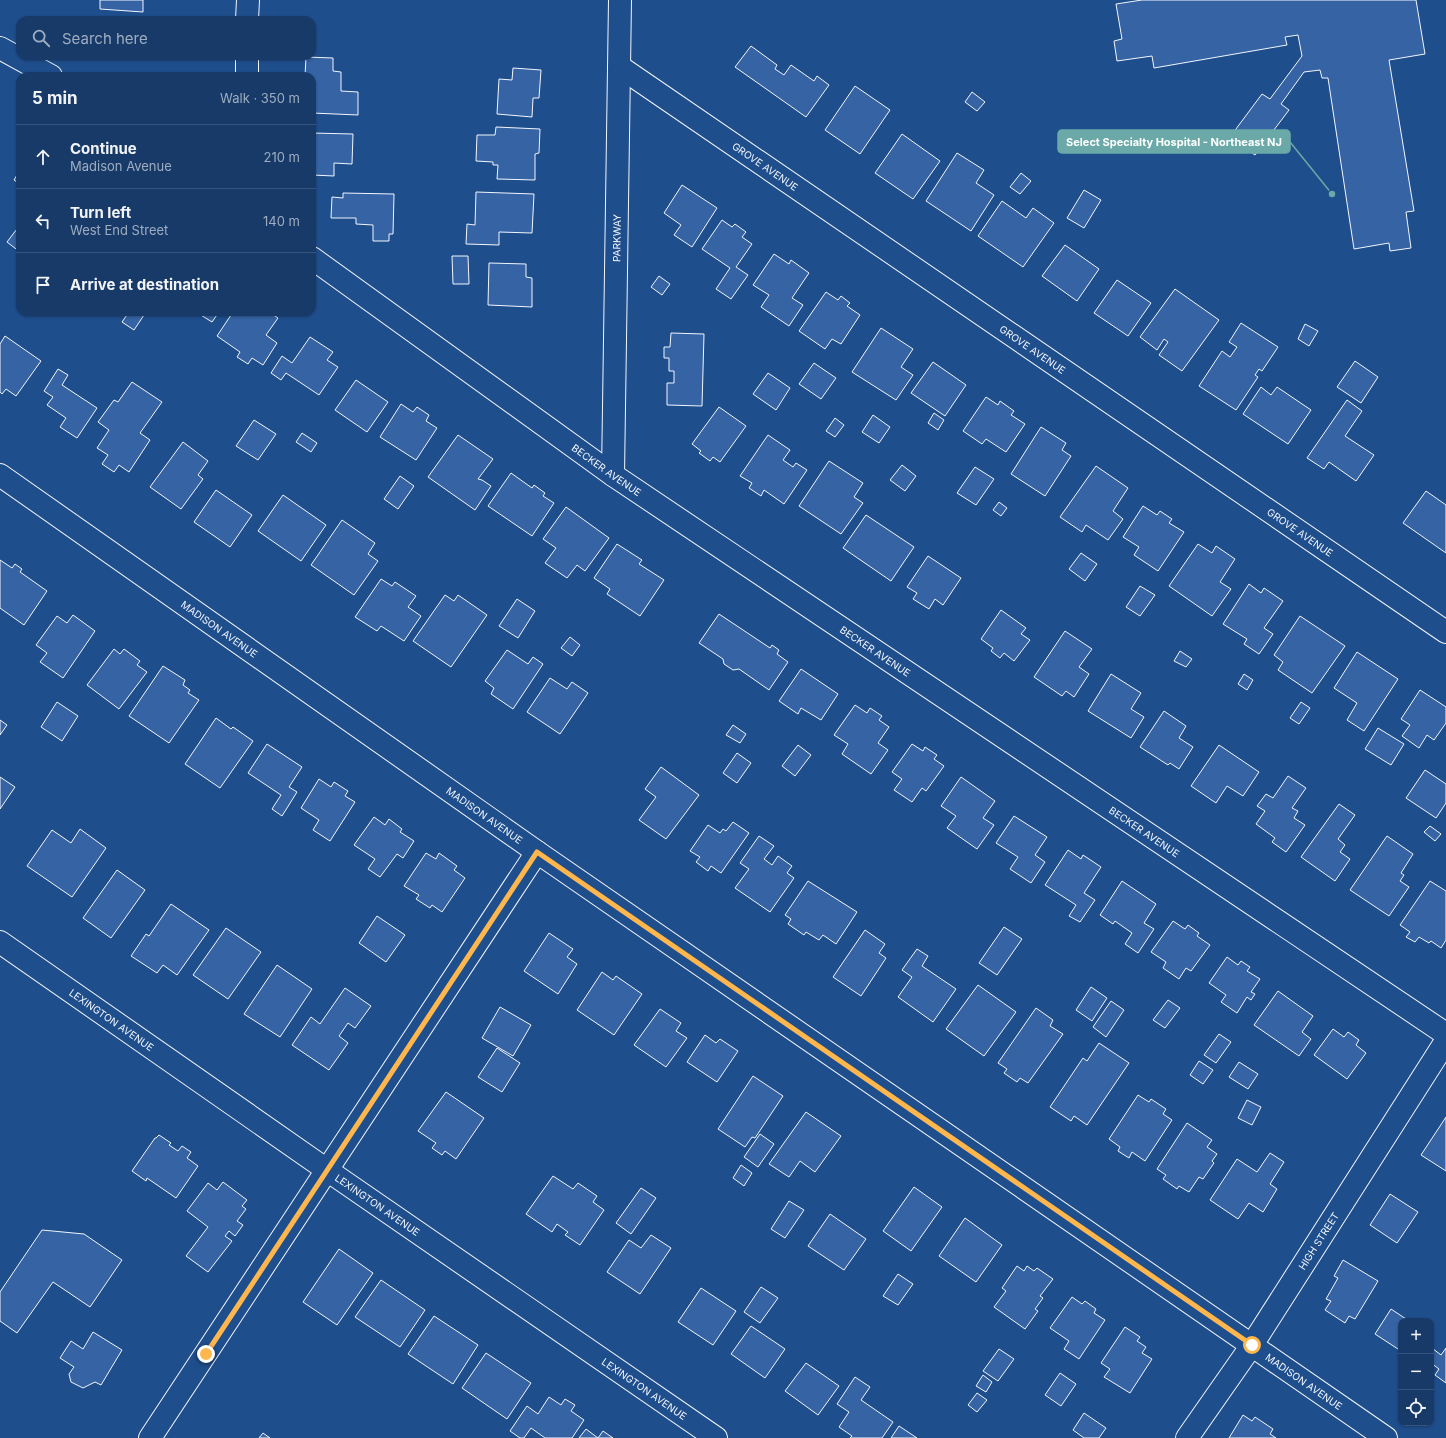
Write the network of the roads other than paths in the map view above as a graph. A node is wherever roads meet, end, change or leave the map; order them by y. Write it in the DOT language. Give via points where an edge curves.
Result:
graph roads {
  1 [pos="248,0"];
  2 [pos="620,0"];
  3 [pos="247,16"];
  4 [pos="0,48"];
  5 [pos="16,57"];
  6 [pos="22,60"];
  7 [pos="247,60"];
  8 [pos="620,67"];
  9 [pos="44,72"];
  10 [pos="247,72"];
  11 [pos="316,261"];
  12 [pos="0,475"];
  13 [pos="613,475"];
  14 [pos="1446,632"];
  15 [pos="537,852"];
  16 [pos="0,942"];
  17 [pos="1446,1034"];
  18 [pos="1446,1041"];
  19 [pos="327,1170"];
  20 [pos="1252,1345"];
  21 [pos="150,1438"];
  22 [pos="716,1438"];
  23 [pos="1187,1438"];
  24 [pos="1386,1438"];
  1 -- 3 [label="street"];
  2 -- 8 [label="street, PARKWAY"];
  4 -- 5 [label="street"];
  6 -- 9 [label="street"];
  7 -- 10 [label="street"];
  8 -- 13 [label="street, PARKWAY"];
  8 -- 14 [label="street, GROVE AVENUE"];
  11 -- 13 [label="street, BECKER AVENUE"];
  12 -- 15 [label="street, MADISON AVENUE"];
  13 -- 17 [label="street, BECKER AVENUE"];
  15 -- 19 [label="street"];
  15 -- 20 [label="street, MADISON AVENUE"];
  16 -- 19 [label="street, LEXINGTON AVENUE"];
  18 -- 20 [label="street, HIGH STREET"];
  19 -- 21 [label="street"];
  19 -- 22 [label="street, LEXINGTON AVENUE"];
  20 -- 23 [label="street, HIGH STREET"];
  20 -- 24 [label="street, MADISON AVENUE"];
}
